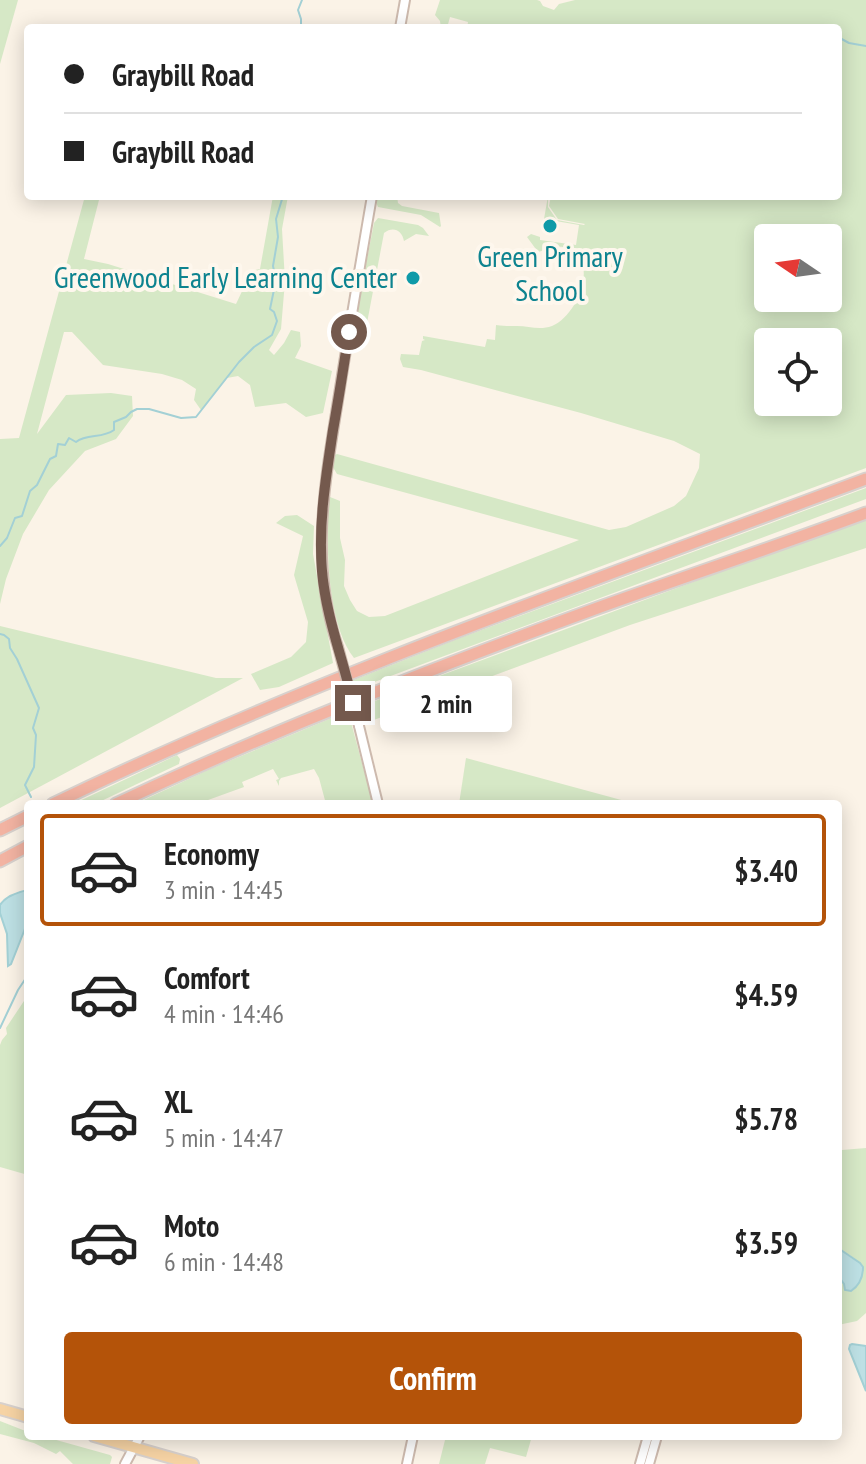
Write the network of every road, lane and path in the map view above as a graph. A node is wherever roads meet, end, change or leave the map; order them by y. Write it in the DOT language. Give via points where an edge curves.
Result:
graph roads {
  1 [pos="405,0"];
  2 [pos="401,24"];
  3 [pos="371,200"];
  4 [pos="866,479"];
  5 [pos="866,513"];
  6 [pos="62,800"];
  7 [pos="125,800"];
  8 [pos="377,800"];
  9 [pos="24,818"];
  10 [pos="0,830"];
  11 [pos="24,848"];
  12 [pos="0,861"];
  13 [pos="0,1409"];
  14 [pos="24,1416"];
  15 [pos="109,1440"];
  16 [pos="138,1440"];
  17 [pos="412,1440"];
  18 [pos="647,1440"];
  19 [pos="656,1440"];
  20 [pos="134,1447"];
  21 [pos="125,1464"];
  22 [pos="193,1464"];
  23 [pos="404,1464"];
  24 [pos="640,1464"];
  25 [pos="649,1464"];
  1 -- 2 [label="street"];
  3 -- 8 [label="street, bridge" via="321,528 326,599"];
  4 -- 6 [label="highway" via="394,655 239,718"];
  5 -- 7 [label="highway" via="427,671"];
  9 -- 10 [label="highway"];
  11 -- 12 [label="highway"];
  13 -- 14 [label="main road"];
  15 -- 20 [label="main road"];
  16 -- 20 [label="street"];
  17 -- 23 [label="street"];
  18 -- 24 [label="street"];
  19 -- 25 [label="street"];
  20 -- 21 [label="street"];
  20 -- 22 [label="main road"];
}
